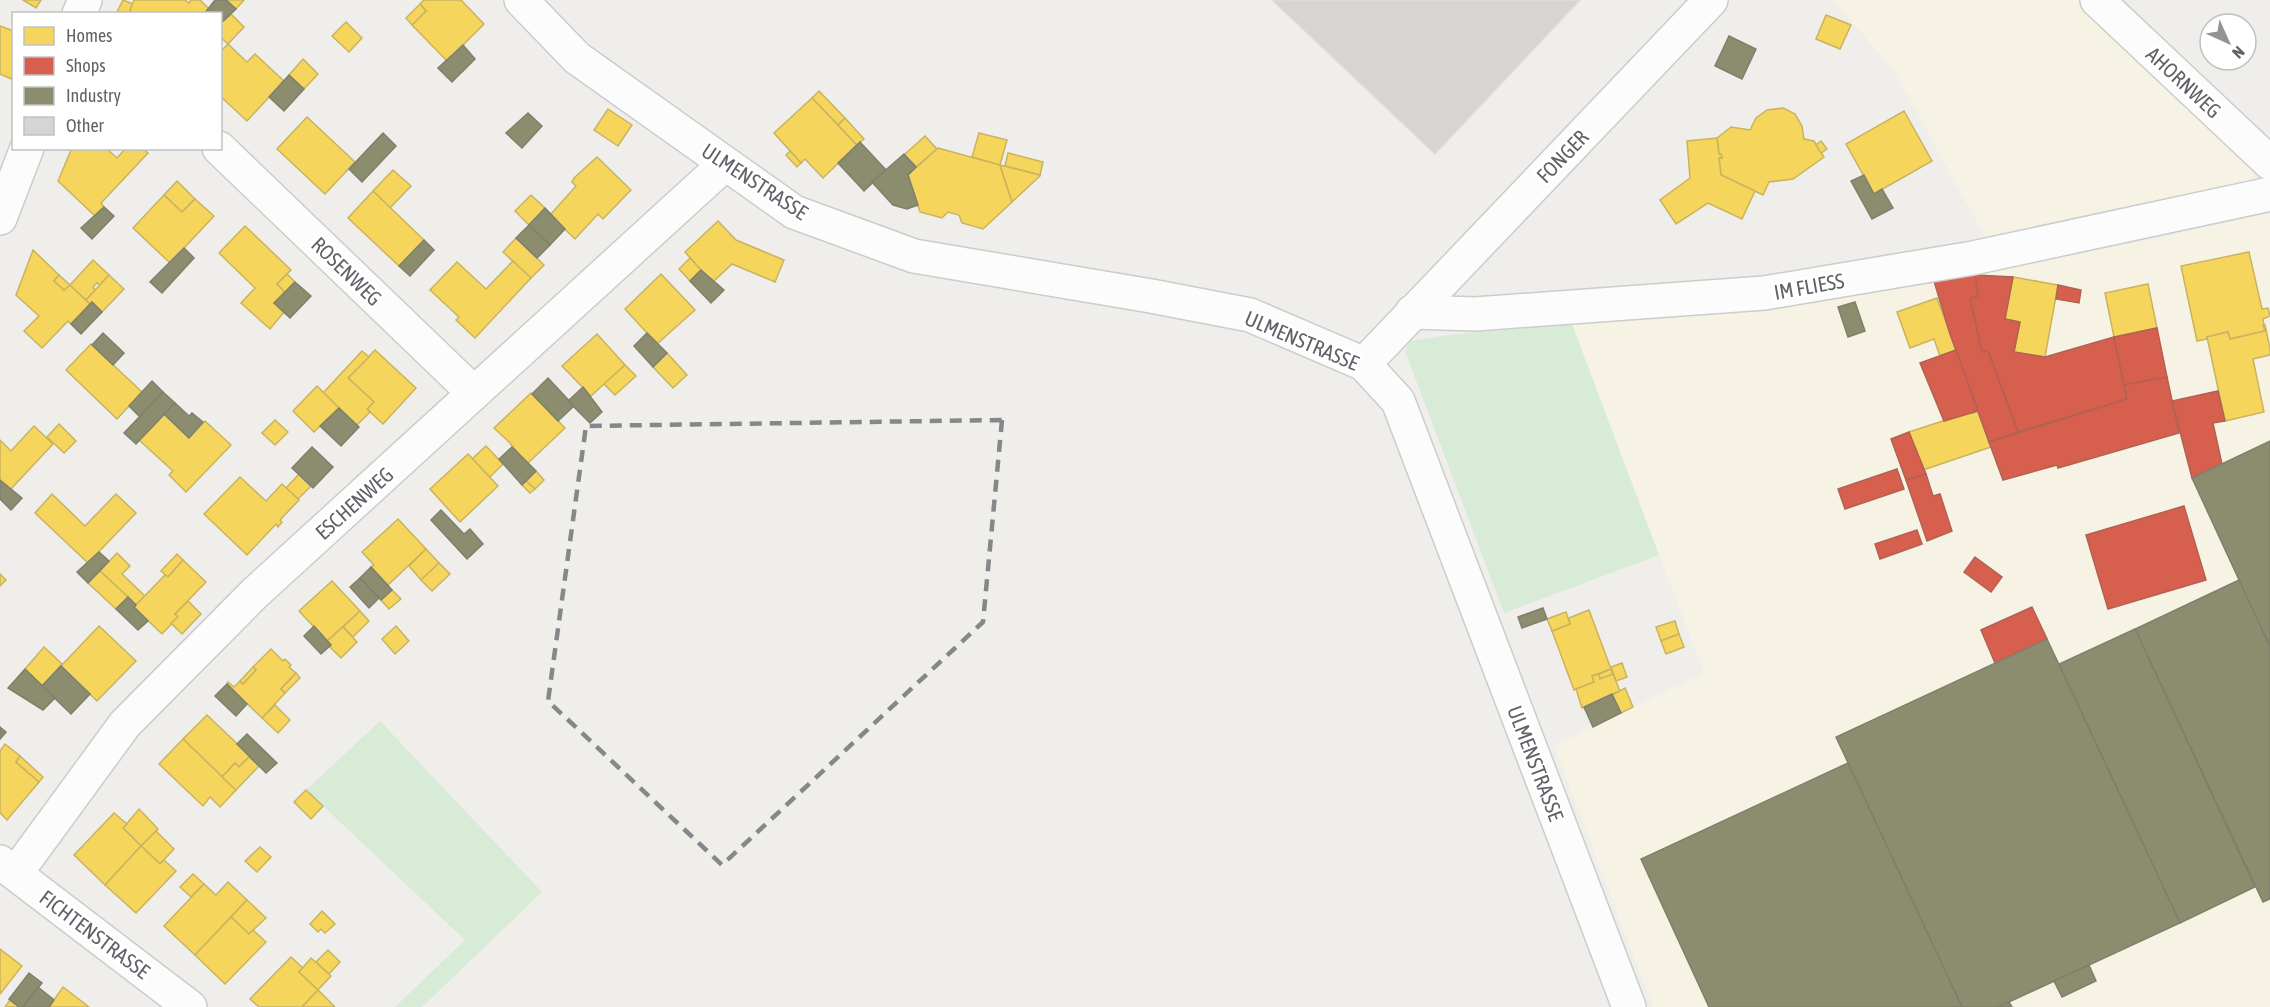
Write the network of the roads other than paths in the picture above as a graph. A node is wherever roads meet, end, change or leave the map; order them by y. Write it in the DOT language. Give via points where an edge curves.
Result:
graph roads {
  1 [pos="521,0"];
  2 [pos="1711,0"];
  3 [pos="2097,0"];
  4 [pos="26,150"];
  5 [pos="221,150"];
  6 [pos="2270,163"];
  7 [pos="725,164"];
  8 [pos="2270,194"];
  9 [pos="0,218"];
  10 [pos="1412,312"];
  11 [pos="1364,364"];
  12 [pos="474,393"];
  13 [pos="8,867"];
  14 [pos="190,1007"];
  15 [pos="1629,1007"];
  1 -- 7 [label="street, ULMENSTRASSE" via="577,58"];
  2 -- 10 [label="street, FONGER"];
  3 -- 6 [label="street, AHORNWEG"];
  4 -- 9 [label="street"];
  5 -- 12 [label="street, ROSENWEG"];
  7 -- 11 [label="street, ULMENSTRASSE" via="794,212 914,256 1250,315"];
  7 -- 12 [label="street, ESCHENWEG"];
  8 -- 10 [label="street, IM FLIESS" via="1973,258 1764,293 1475,314"];
  10 -- 11 [label="street"];
  11 -- 15 [label="street, ULMENSTRASSE" via="1398,401"];
  12 -- 13 [label="street, ESCHENWEG" via="255,593 125,724"];
  13 -- 14 [label="street, FICHTENSTRASSE"];
}
